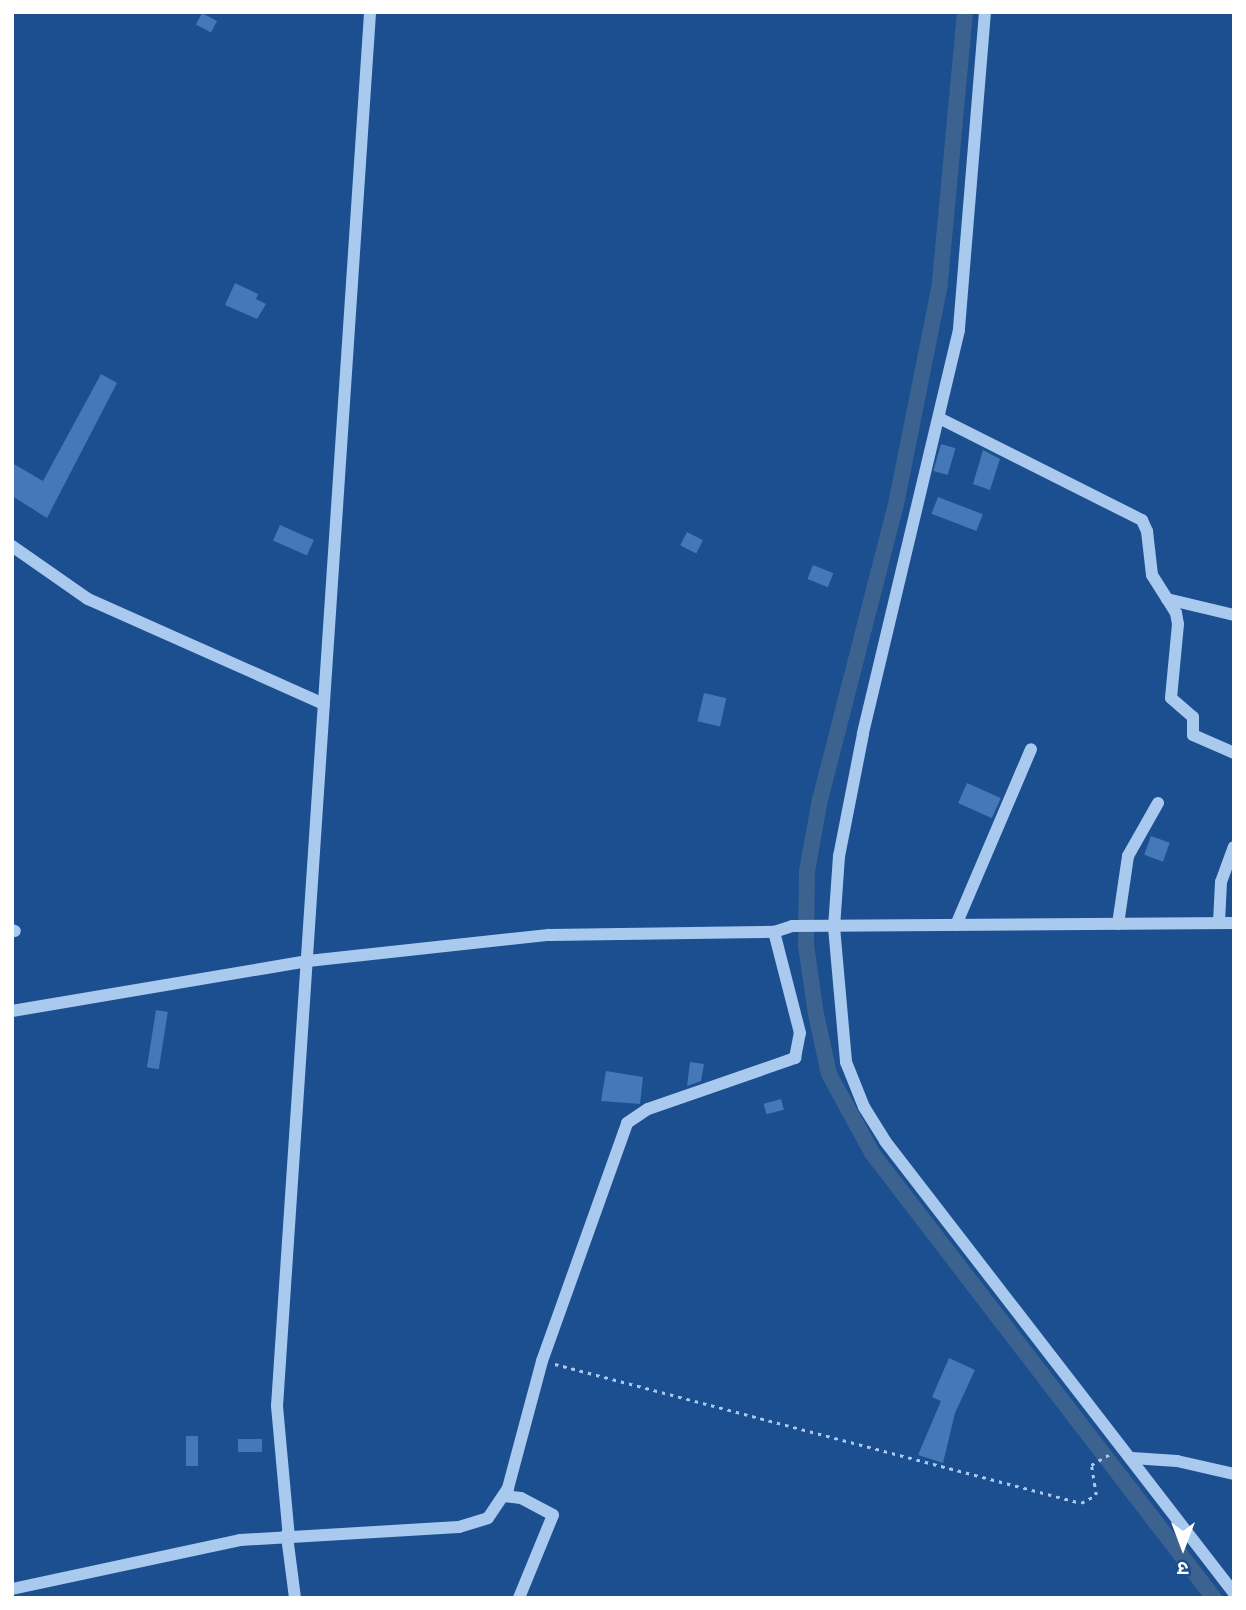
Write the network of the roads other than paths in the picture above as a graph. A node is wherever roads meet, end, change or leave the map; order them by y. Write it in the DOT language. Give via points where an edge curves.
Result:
graph roads {
  1 [pos="370,12"];
  2 [pos="985,12"];
  3 [pos="939,418"];
  4 [pos="12,546"];
  5 [pos="1167,600"];
  6 [pos="1234,615"];
  7 [pos="324,704"];
  8 [pos="1031,749"];
  9 [pos="1234,753"];
  10 [pos="1158,803"];
  11 [pos="1234,847"];
  12 [pos="1219,923"];
  13 [pos="1234,923"];
  14 [pos="1118,924"];
  15 [pos="956,926"];
  16 [pos="834,927"];
  17 [pos="774,932"];
  18 [pos="308,961"];
  19 [pos="12,1011"];
  20 [pos="1132,1458"];
  21 [pos="1234,1475"];
  22 [pos="511,1496"];
  23 [pos="288,1539"];
  24 [pos="12,1589"];
  25 [pos="1234,1593"];
  26 [pos="292,1596"];
  27 [pos="519,1598"];
  1 -- 7 [label="street"];
  2 -- 3 [label="street" via="959,330"];
  3 -- 5 [label="street" via="1142,520 1149,565"];
  3 -- 16 [label="street" via="863,734 839,856"];
  4 -- 7 [label="street" via="88,599"];
  5 -- 6 [label="street"];
  5 -- 9 [label="street" via="1178,624 1171,698 1193,717 1193,735"];
  7 -- 18 [label="street"];
  8 -- 15 [label="street"];
  10 -- 14 [label="street" via="1128,856"];
  11 -- 12 [label="street" via="1221,882"];
  12 -- 13 [label="street"];
  12 -- 14 [label="street"];
  14 -- 15 [label="street"];
  15 -- 16 [label="street"];
  16 -- 17 [label="street" via="792,926"];
  16 -- 20 [label="street" via="846,1062 864,1107 885,1141"];
  17 -- 18 [label="street" via="560,934"];
  17 -- 22 [label="street" via="800,1033 795,1058 648,1108 627,1123 542,1360"];
  18 -- 19 [label="street"];
  18 -- 23 [label="street" via="277,1406"];
  20 -- 21 [label="street" via="1177,1461"];
  20 -- 25 [label="street"];
  22 -- 23 [label="street" via="476,1524"];
  22 -- 27 [label="street" via="546,1508 554,1519"];
  23 -- 24 [label="street" via="240,1540"];
  23 -- 26 [label="street"];
}
